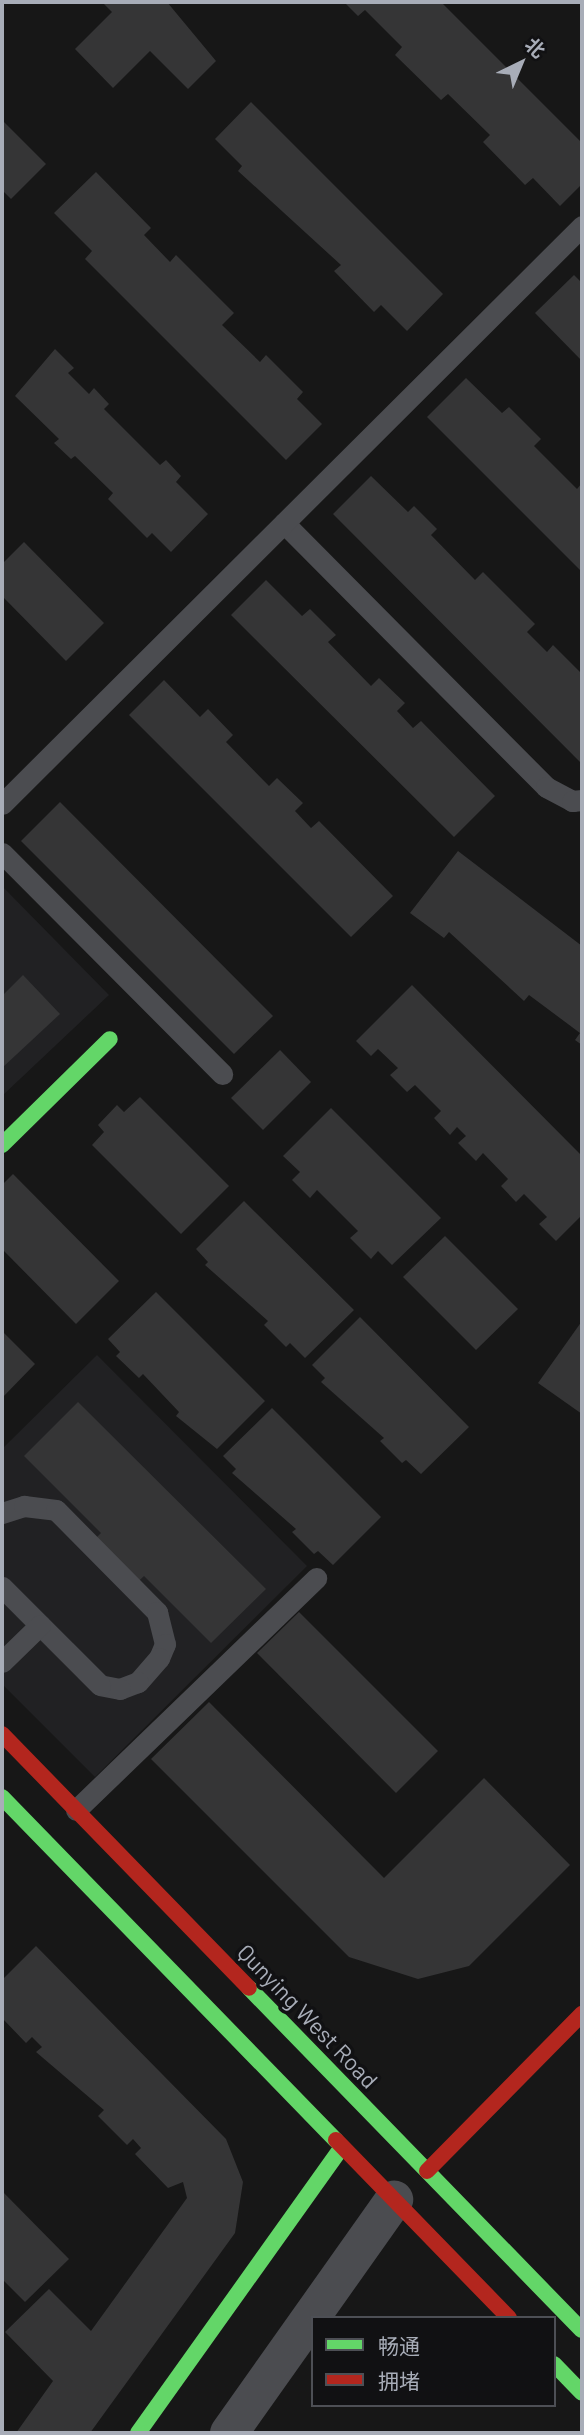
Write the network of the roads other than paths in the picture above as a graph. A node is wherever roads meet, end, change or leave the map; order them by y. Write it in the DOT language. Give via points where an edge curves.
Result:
graph roads {
  1 [pos="582,226"];
  2 [pos="284,523"];
  3 [pos="582,800"];
  4 [pos="2,804"];
  5 [pos="2,853"];
  6 [pos="110,1039"];
  7 [pos="222,1074"];
  8 [pos="2,1145"];
  9 [pos="2,1514"];
  10 [pos="316,1578"];
  11 [pos="2,1587"];
  12 [pos="40,1625"];
  13 [pos="2,1662"];
  14 [pos="2,1734"];
  15 [pos="2,1797"];
  16 [pos="76,1810"];
  17 [pos="582,2014"];
  18 [pos="342,2147"];
  19 [pos="427,2171"];
  20 [pos="394,2200"];
  21 [pos="312,2316"];
  22 [pos="507,2316"];
  23 [pos="311,2317"];
  24 [pos="582,2330"];
  25 [pos="556,2366"];
  26 [pos="582,2393"];
  27 [pos="138,2433"];
  28 [pos="229,2433"];
  1 -- 2 [label="lane"];
  2 -- 3 [label="lane" via="546,787 572,801"];
  2 -- 4 [label="lane"];
  5 -- 7 [label="lane"];
  6 -- 8 [label="main road"];
  9 -- 12 [label="lane" via="24,1506 56,1510 157,1612 165,1644 150,1672 120,1689 100,1685"];
  10 -- 16 [label="lane"];
  11 -- 12 [label="lane"];
  12 -- 13 [label="lane"];
  14 -- 16 [label="main road, Qunying West Road"];
  15 -- 18 [label="main road"];
  16 -- 19 [label="main road, Qunying West Road"];
  17 -- 19 [label="main road"];
  18 -- 20 [label="main road"];
  18 -- 27 [label="main road"];
  19 -- 24 [label="main road, Qunying West Road"];
  20 -- 21 [label="street"];
  20 -- 22 [label="main road"];
  23 -- 28 [label="street"];
  25 -- 26 [label="main road"];
}
